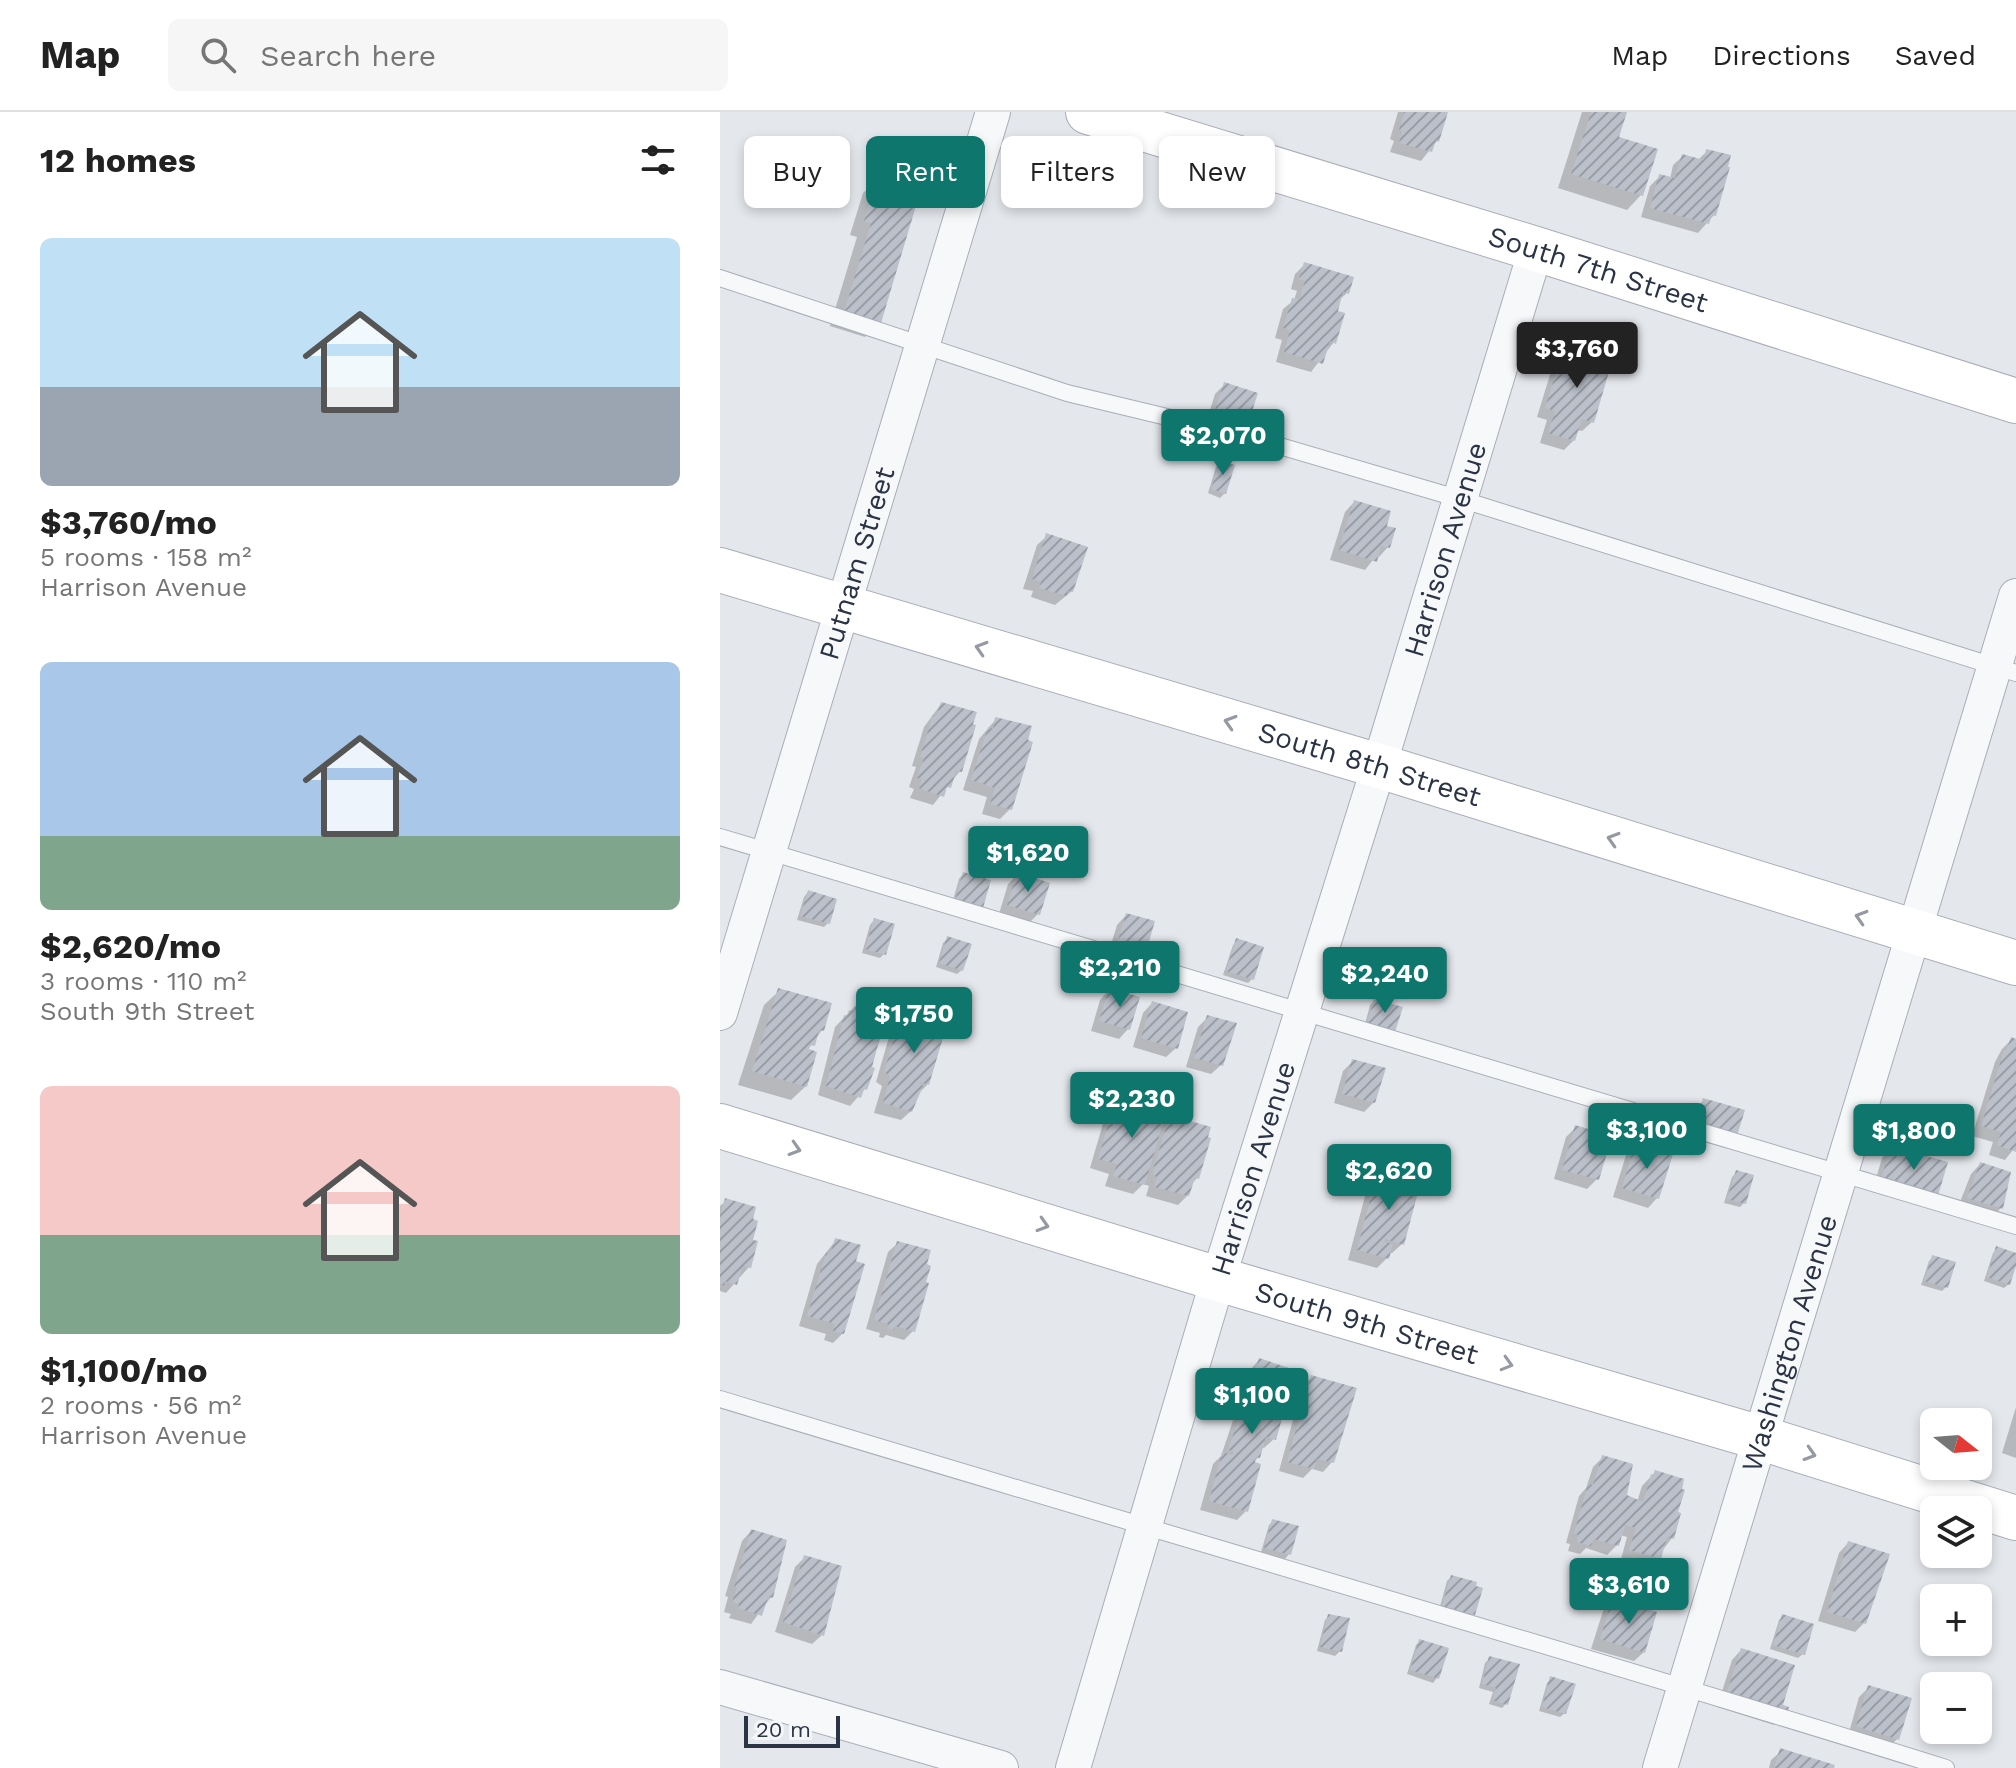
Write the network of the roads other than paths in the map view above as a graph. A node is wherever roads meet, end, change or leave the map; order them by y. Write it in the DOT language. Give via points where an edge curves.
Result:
graph roads {
  1 [pos="993,112"];
  2 [pos="1088,112"];
  3 [pos="1184,126"];
  4 [pos="1536,249"];
  5 [pos="720,278"];
  6 [pos="923,344"];
  7 [pos="2016,401"];
  8 [pos="1460,499"];
  9 [pos="720,570"];
  10 [pos="2016,596"];
  11 [pos="843,607"];
  12 [pos="2005,670"];
  13 [pos="1379,766"];
  14 [pos="720,837"];
  15 [pos="769,852"];
  16 [pos="1912,933"];
  17 [pos="2016,963"];
  18 [pos="1303,1012"];
  19 [pos="720,1013"];
  20 [pos="720,1126"];
  21 [pos="1840,1174"];
  22 [pos="2016,1226"];
  23 [pos="1218,1279"];
  24 [pos="720,1399"];
  25 [pos="1761,1438"];
  26 [pos="2016,1518"];
  27 [pos="1144,1528"];
  28 [pos="720,1687"];
  29 [pos="1685,1687"];
  30 [pos="1001,1768"];
  31 [pos="1073,1768"];
  32 [pos="1660,1768"];
  33 [pos="1946,1768"];
  1 -- 6 [label="street, Putnam Street"];
  2 -- 3 [label="street, South 7th Street"];
  3 -- 4 [label="street, South 7th Street"];
  4 -- 7 [label="street, South 7th Street"];
  4 -- 8 [label="street, Harrison Avenue"];
  5 -- 6 [label="lane"];
  6 -- 8 [label="lane" via="1067,393 1246,436"];
  6 -- 11 [label="street, Putnam Street"];
  8 -- 12 [label="lane"];
  8 -- 13 [label="street, Harrison Avenue"];
  9 -- 11 [label="street, South 8th Street"];
  10 -- 12 [label="street, Washington Avenue"];
  13 -- 11 [label="street, South 8th Street, one-way"];
  11 -- 15 [label="street, Putnam Street"];
  12 -- 16 [label="street, Washington Avenue"];
  16 -- 13 [label="street, South 8th Street, one-way"];
  13 -- 18 [label="street, Harrison Avenue"];
  14 -- 15 [label="lane"];
  15 -- 18 [label="lane"];
  15 -- 19 [label="street, Putnam Street"];
  16 -- 17 [label="street, South 8th Street"];
  16 -- 21 [label="street, Washington Avenue"];
  18 -- 21 [label="lane"];
  18 -- 23 [label="street, Harrison Avenue"];
  20 -- 23 [label="street, South 9th Street, one-way"];
  21 -- 22 [label="lane"];
  21 -- 25 [label="street, Washington Avenue"];
  23 -- 25 [label="street, South 9th Street, one-way"];
  23 -- 27 [label="street, Harrison Avenue"];
  24 -- 27 [label="lane"];
  25 -- 26 [label="street, South 9th Street, one-way"];
  25 -- 29 [label="street, Washington Avenue"];
  27 -- 29 [label="lane"];
  27 -- 31 [label="street, Harrison Avenue"];
  28 -- 30 [label="street"];
  29 -- 32 [label="street, Washington Avenue"];
  29 -- 33 [label="lane"];
}
